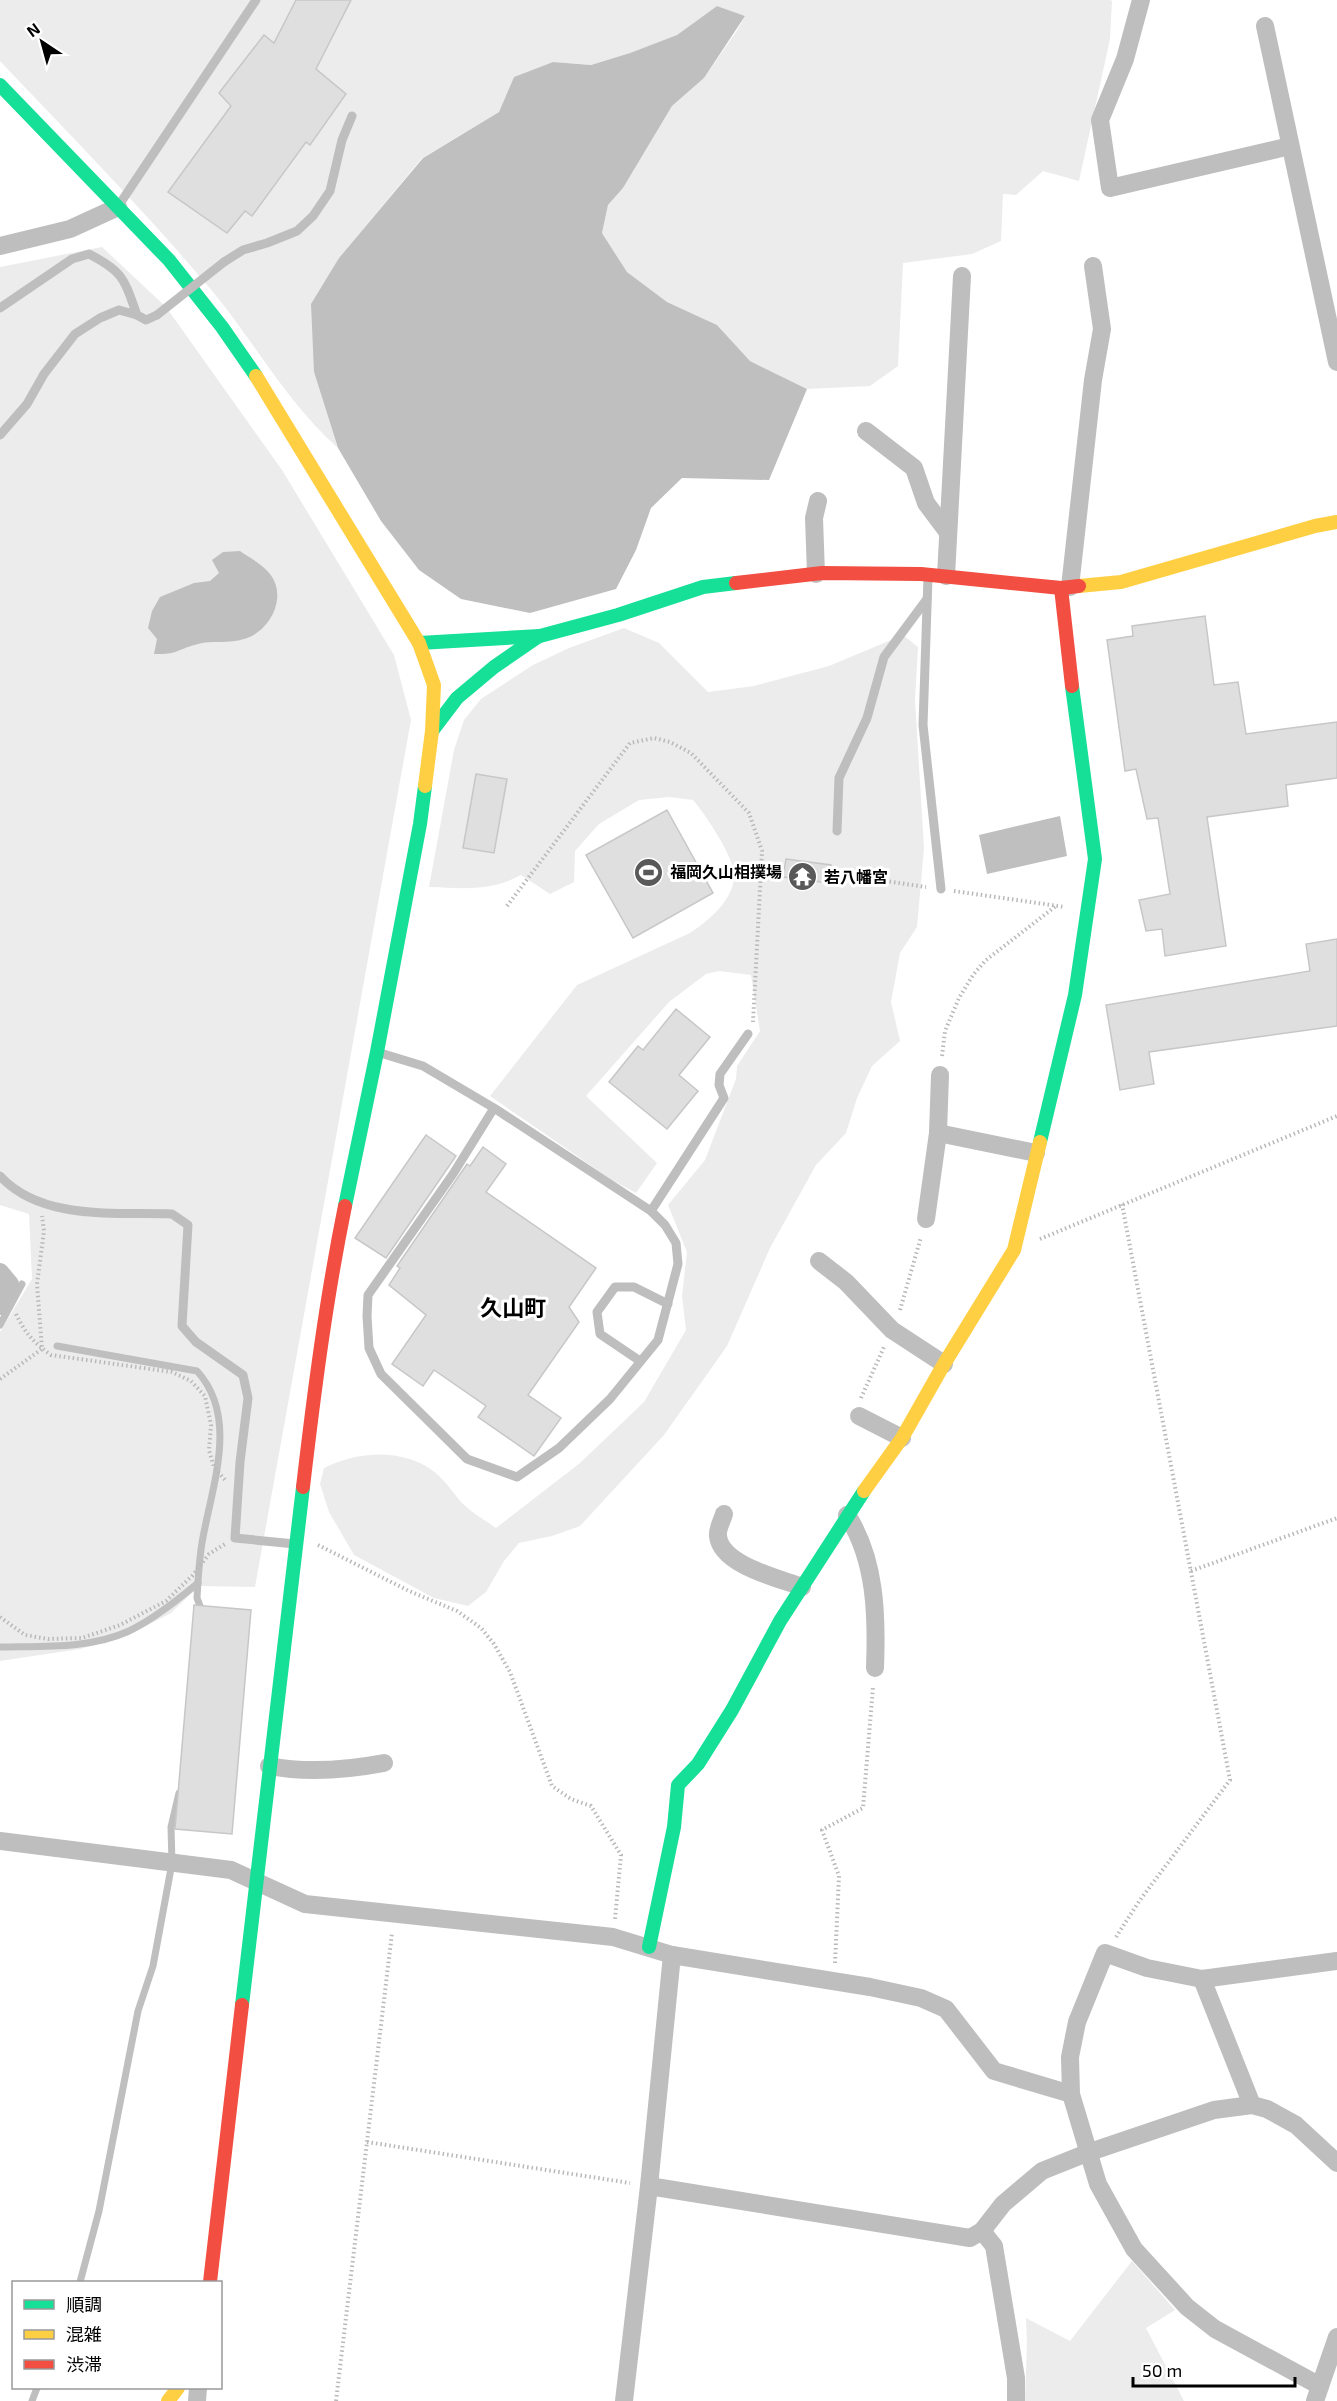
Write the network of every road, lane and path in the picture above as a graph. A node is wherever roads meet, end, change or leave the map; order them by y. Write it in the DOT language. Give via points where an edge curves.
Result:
graph roads {
  1 [pos="256,0"];
  2 [pos="1141,0"];
  3 [pos="1266,26"];
  4 [pos="0,85"];
  5 [pos="352,116"];
  6 [pos="1290,146"];
  7 [pos="117,207"];
  8 [pos="0,246"];
  9 [pos="1093,266"];
  10 [pos="962,276"];
  11 [pos="0,308"];
  12 [pos="137,315"];
  13 [pos="1337,362"];
  14 [pos="866,431"];
  15 [pos="0,435"];
  16 [pos="818,501"];
  17 [pos="1337,522"];
  18 [pos="947,531"];
  19 [pos="816,574"];
  20 [pos="937,575"];
  21 [pos="1066,588"];
  22 [pos="927,599"];
  23 [pos="540,636"];
  24 [pos="419,643"];
  25 [pos="432,731"];
  26 [pos="837,831"];
  27 [pos="844,875"];
  28 [pos="941,889"];
  29 [pos="507,906"];
  30 [pos="1057,906"];
  31 [pos="1087,910"];
  32 [pos="748,1034"];
  33 [pos="377,1052"];
  34 [pos="940,1075"];
  35 [pos="494,1108"];
  36 [pos="1337,1116"];
  37 [pos="938,1132"];
  38 [pos="1036,1153"];
  39 [pos="0,1176"];
  40 [pos="39,1201"];
  41 [pos="1122,1204"];
  42 [pos="651,1211"];
  43 [pos="926,1219"];
  44 [pos="1014,1250"];
  45 [pos="819,1261"];
  46 [pos="0,1272"];
  47 [pos="3,1300"];
  48 [pos="668,1304"];
  49 [pos="42,1349"];
  50 [pos="640,1361"];
  51 [pos="944,1364"];
  52 [pos="0,1379"];
  53 [pos="859,1416"];
  54 [pos="902,1438"];
  55 [pos="239,1484"];
  56 [pos="724,1514"];
  57 [pos="847,1515"];
  58 [pos="1337,1518"];
  59 [pos="235,1538"];
  60 [pos="296,1539"];
  61 [pos="1191,1571"];
  62 [pos="802,1587"];
  63 [pos="0,1617"];
  64 [pos="875,1668"];
  65 [pos="384,1763"];
  66 [pos="269,1766"];
  67 [pos="0,1841"];
  68 [pos="256,1881"];
  69 [pos="394,1914"];
  70 [pos="613,1937"];
  71 [pos="650,1947"];
  72 [pos="1105,1953"];
  73 [pos="672,1955"];
  74 [pos="1337,1961"];
  75 [pos="1202,1979"];
  76 [pos="834,1981"];
  77 [pos="1071,2094"];
  78 [pos="1252,2105"];
  79 [pos="367,2142"];
  80 [pos="1087,2153"];
  81 [pos="1337,2163"];
  82 [pos="649,2186"];
  83 [pos="982,2231"];
  84 [pos="210,2281"];
  85 [pos="1337,2337"];
  86 [pos="177,2389"];
  87 [pos="1318,2393"];
  88 [pos="168,2401"];
  89 [pos="336,2401"];
  90 [pos="624,2401"];
  91 [pos="1016,2401"];
  1 -- 7 [label="lane"];
  2 -- 6 [label="street" via="1125,59 1100,120 1110,188"];
  3 -- 6 [label="street"];
  4 -- 7 [label="street"];
  5 -- 12 [label="lane, bridge" via="330,191 297,231 243,250 157,315 146,320"];
  6 -- 13 [label="street"];
  7 -- 8 [label="street" via="70,229"];
  7 -- 24 [label="street" via="169,260 263,386"];
  9 -- 21 [label="street" via="1102,329"];
  10 -- 18 [label="street"];
  11 -- 12 [label="lane" via="72,259 89,254 120,275"];
  12 -- 15 [label="lane" via="119,310 75,334 27,404"];
  14 -- 18 [label="street" via="914,468 926,503"];
  16 -- 19 [label="street" via="814,518"];
  17 -- 21 [label="street" via="1121,582"];
  18 -- 20 [label="street"];
  19 -- 20 [label="street"];
  19 -- 23 [label="street" via="703,587"];
  20 -- 21 [label="street"];
  20 -- 22 [label="lane"];
  21 -- 31 [label="street" via="1080,752 1095,859"];
  22 -- 26 [label="lane" via="884,657 867,718 839,778"];
  22 -- 28 [label="lane" via="923,725"];
  23 -- 24 [label="street"];
  23 -- 25 [label="street" via="457,698"];
  24 -- 25 [label="street" via="434,685"];
  25 -- 33 [label="street" via="420,825"];
  27 -- 28 [label="path"];
  28 -- 30 [label="path"];
  29 -- 32 [label="path" via="630,743 654,738 691,753 749,813 762,851 753,1022"];
  30 -- 31 [label="path"];
  30 -- 34 [label="path" via="986,960 973,975 945,1031"];
  31 -- 38 [label="street" via="1075,995"];
  32 -- 42 [label="lane" via="720,1074 724,1098"];
  33 -- 35 [label="lane" via="423,1066"];
  33 -- 60 [label="street" via="332,1276"];
  34 -- 37 [label="street"];
  35 -- 42 [label="lane"];
  35 -- 50 [label="lane" via="368,1295 369,1348 381,1374 468,1459 517,1477 559,1448 610,1399"];
  36 -- 41 [label="path"];
  37 -- 38 [label="street"];
  37 -- 43 [label="street"];
  38 -- 44 [label="street"];
  39 -- 40 [label="lane" via="10,1186"];
  40 -- 49 [label="path" via="44,1231 37,1284"];
  40 -- 55 [label="lane" via="50,1207 172,1214 188,1225 182,1326 196,1342 243,1375 248,1398"];
  41 -- 44 [label="path"];
  41 -- 61 [label="path"];
  42 -- 48 [label="lane" via="676,1243 678,1264"];
  44 -- 51 [label="street"];
  45 -- 51 [label="street" via="846,1282 892,1330"];
  46 -- 47 [label="street" via="10,1284"];
  47 -- 49 [label="path" via="25,1333"];
  48 -- 50 [label="lane" via="658,1340"];
  48 -- 50 [label="lane" via="634,1287 615,1287 597,1312 600,1334"];
  49 -- 52 [label="path"];
  49 -- 55 [label="path" via="76,1360 172,1372 191,1381 205,1396 214,1467 227,1483"];
  51 -- 54 [label="street"];
  53 -- 54 [label="street"];
  54 -- 57 [label="street"];
  55 -- 59 [label="lane"];
  56 -- 62 [label="street" via="717,1533 727,1555"];
  57 -- 62 [label="street"];
  57 -- 64 [label="street" via="856,1528 875,1600"];
  58 -- 61 [label="path"];
  59 -- 60 [label="lane"];
  59 -- 63 [label="path" via="209,1554 166,1601 120,1625 82,1638 26,1635"];
  60 -- 66 [label="street"];
  60 -- 70 [label="path" via="457,1611 481,1628 494,1644 510,1672 552,1786 591,1806 621,1855"];
  61 -- 72 [label="path" via="1230,1779"];
  62 -- 71 [label="street" via="732,1710 698,1764 678,1785 674,1827"];
  64 -- 76 [label="path" via="863,1808 822,1830 840,1876"];
  65 -- 66 [label="street" via="361,1768 291,1770"];
  66 -- 68 [label="street"];
  67 -- 68 [label="street" via="231,1870"];
  68 -- 69 [label="street" via="305,1904"];
  68 -- 84 [label="street"];
  69 -- 70 [label="street"];
  69 -- 79 [label="path"];
  70 -- 71 [label="street"];
  71 -- 73 [label="street"];
  72 -- 75 [label="street" via="1147,1968"];
  72 -- 77 [label="street" via="1077,2022 1070,2057"];
  73 -- 76 [label="street"];
  73 -- 82 [label="street"];
  74 -- 75 [label="street"];
  75 -- 78 [label="street"];
  76 -- 77 [label="street" via="921,1998 946,2009 994,2072"];
  77 -- 80 [label="street"];
  78 -- 80 [label="street" via="1214,2110"];
  78 -- 81 [label="street" via="1296,2125"];
  79 -- 82 [label="path"];
  79 -- 89 [label="path"];
  80 -- 83 [label="street" via="1042,2171 1003,2204"];
  80 -- 87 [label="street" via="1098,2184 1134,2248 1187,2307 1215,2329"];
  82 -- 83 [label="street" via="970,2238"];
  82 -- 90 [label="street"];
  83 -- 91 [label="street" via="994,2246 1016,2378"];
  85 -- 87 [label="street"];
  86 -- 88 [label="street"];
}
